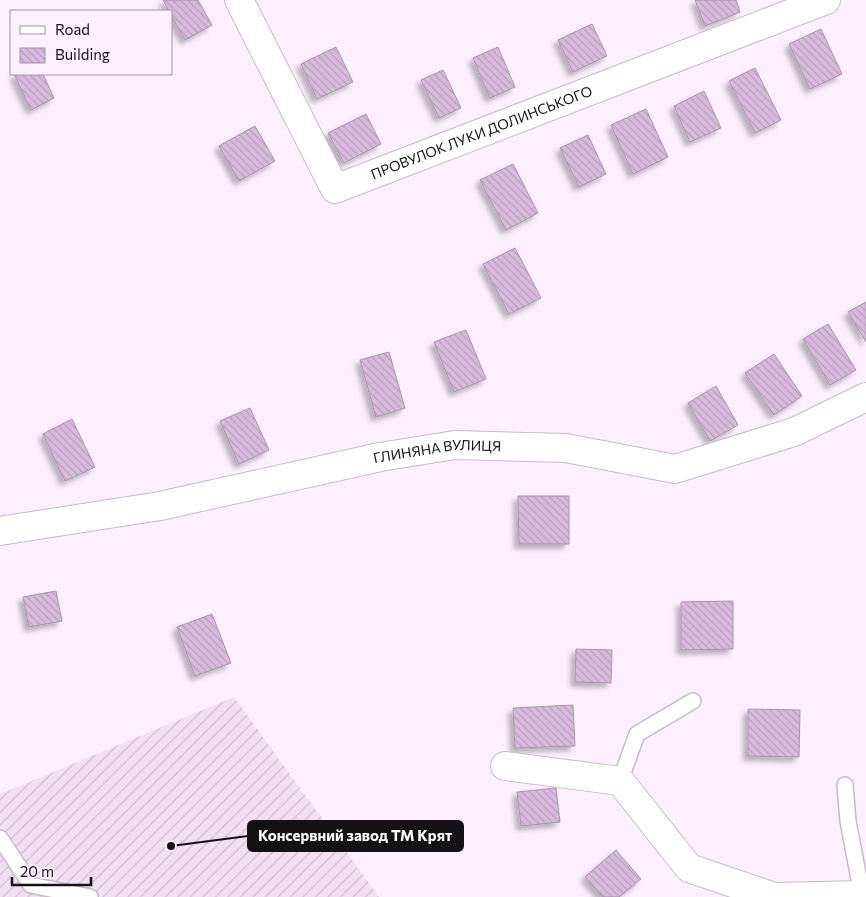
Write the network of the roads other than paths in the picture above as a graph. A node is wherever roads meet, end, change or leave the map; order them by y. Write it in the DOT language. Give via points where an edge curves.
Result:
graph roads {
  1 [pos="239,0"];
  2 [pos="826,0"];
  3 [pos="866,397"];
  4 [pos="0,531"];
  5 [pos="693,701"];
  6 [pos="505,766"];
  7 [pos="620,781"];
  8 [pos="845,785"];
  9 [pos="0,838"];
  10 [pos="864,895"];
  11 [pos="90,897"];
  1 -- 2 [label="street, ПРОВУЛОК ЛУКИ ДОЛИНСЬКОГО" via="335,190"];
  3 -- 4 [label="street, ГЛИНЯНА ВУЛИЦЯ" via="794,432 675,469 566,448 455,445 160,506"];
  5 -- 7 [label="lane" via="637,734"];
  6 -- 7 [label="street"];
  7 -- 10 [label="street" via="689,868 774,896"];
  8 -- 10 [label="lane" via="848,820"];
  9 -- 11 [label="lane" via="31,885"];
}
